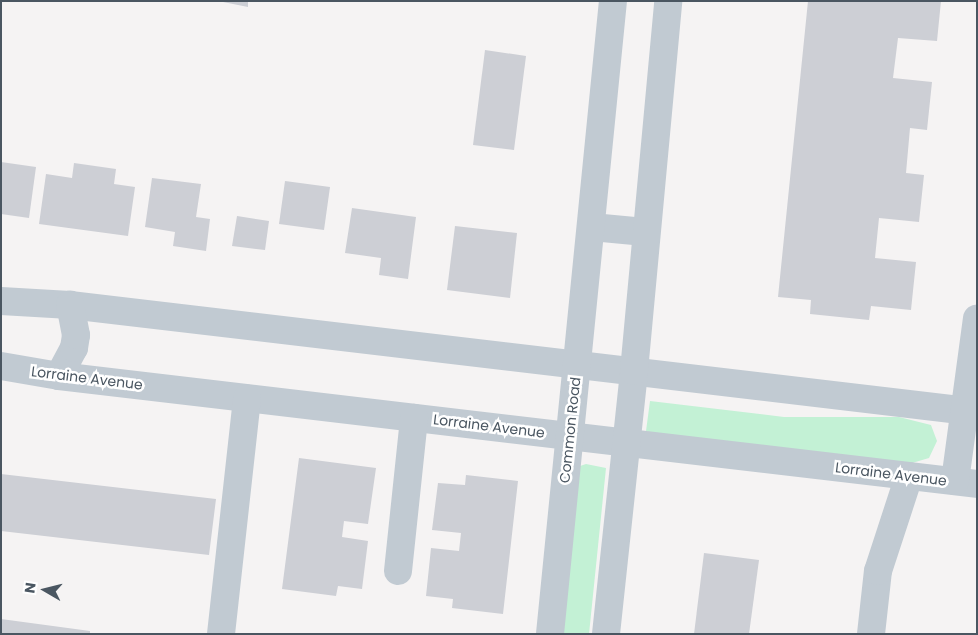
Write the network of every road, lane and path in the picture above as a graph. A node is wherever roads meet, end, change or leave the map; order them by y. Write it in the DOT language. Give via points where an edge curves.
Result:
graph roads {
  1 [pos="613,1"];
  2 [pos="668,1"];
  3 [pos="592,227"];
  4 [pos="645,232"];
  5 [pos="1,301"];
  6 [pos="70,305"];
  7 [pos="977,318"];
  8 [pos="576,365"];
  9 [pos="1,366"];
  10 [pos="634,371"];
  11 [pos="59,376"];
  12 [pos="247,398"];
  13 [pos="971,411"];
  14 [pos="414,418"];
  15 [pos="569,436"];
  16 [pos="626,443"];
  17 [pos="909,476"];
  18 [pos="966,482"];
  19 [pos="398,571"];
  20 [pos="221,634"];
  21 [pos="550,634"];
  22 [pos="606,634"];
  23 [pos="871,634"];
  1 -- 3 [label="street, Common Road"];
  2 -- 4 [label="street"];
  3 -- 4 [label="street"];
  3 -- 8 [label="street, Common Road"];
  4 -- 10 [label="street"];
  5 -- 6 [label="street"];
  6 -- 8 [label="street"];
  6 -- 11 [label="street" via="76,335 74,348"];
  7 -- 13 [label="street"];
  8 -- 10 [label="street"];
  8 -- 15 [label="street, Common Road"];
  9 -- 11 [label="street, Lorraine Avenue"];
  10 -- 13 [label="street"];
  10 -- 16 [label="street"];
  11 -- 12 [label="street, Lorraine Avenue"];
  12 -- 14 [label="street, Lorraine Avenue"];
  12 -- 20 [label="street"];
  13 -- 18 [label="street"];
  14 -- 15 [label="street, Lorraine Avenue"];
  14 -- 19 [label="street"];
  15 -- 16 [label="street, Lorraine Avenue"];
  15 -- 21 [label="street, Common Road"];
  16 -- 17 [label="street, Lorraine Avenue"];
  16 -- 22 [label="street"];
  17 -- 18 [label="street, Lorraine Avenue"];
  17 -- 23 [label="street" via="878,571"];
}
